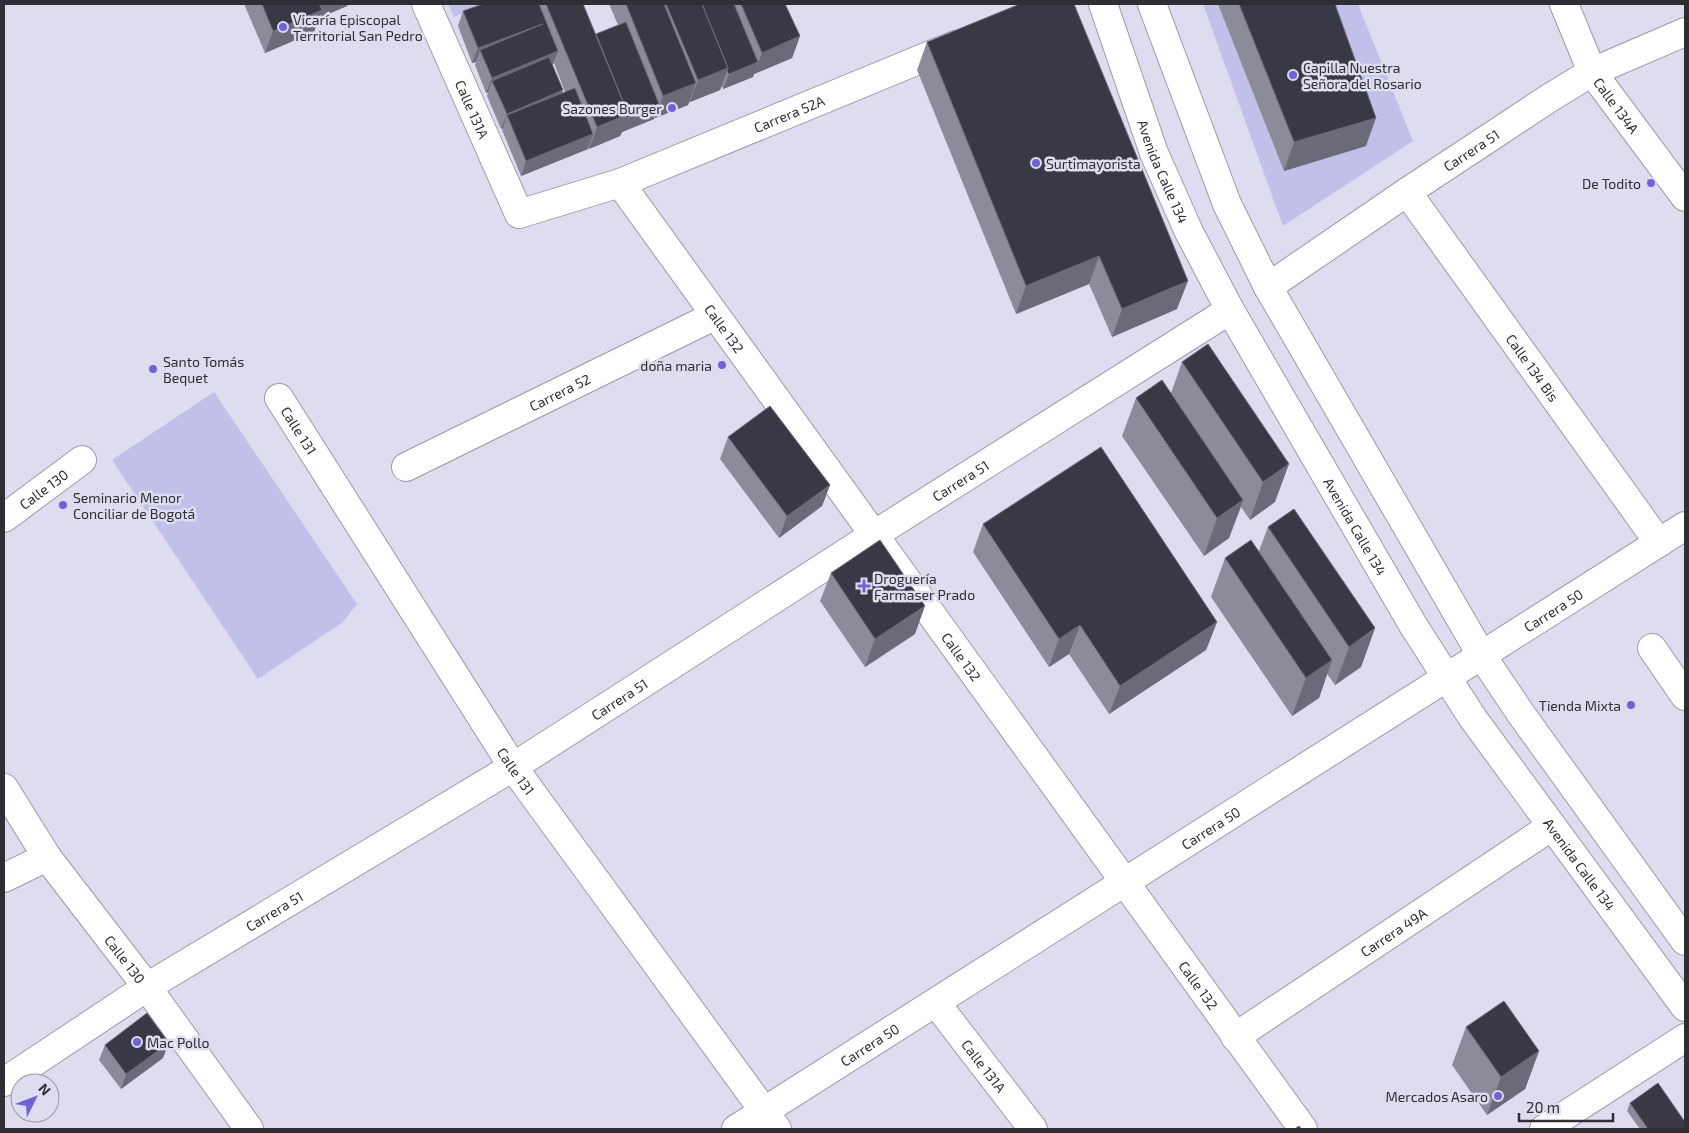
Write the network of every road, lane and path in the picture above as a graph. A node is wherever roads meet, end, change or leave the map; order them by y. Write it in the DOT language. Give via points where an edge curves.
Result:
graph roads {
  1 [pos="426,4"];
  2 [pos="1103,4"];
  3 [pos="1152,4"];
  4 [pos="1564,4"];
  5 [pos="1685,32"];
  6 [pos="975,37"];
  7 [pos="1592,72"];
  8 [pos="620,183"];
  9 [pos="1407,192"];
  10 [pos="1685,197"];
  11 [pos="519,214"];
  12 [pos="1268,287"];
  13 [pos="1230,310"];
  14 [pos="714,316"];
  15 [pos="279,398"];
  16 [pos="82,460"];
  17 [pos="406,468"];
  18 [pos="4,518"];
  19 [pos="1685,526"];
  20 [pos="872,536"];
  21 [pos="1659,543"];
  22 [pos="1652,648"];
  23 [pos="1482,656"];
  24 [pos="1446,679"];
  25 [pos="1685,696"];
  26 [pos="513,767"];
  27 [pos="4,788"];
  28 [pos="1552,826"];
  29 [pos="47,857"];
  30 [pos="4,878"];
  31 [pos="1124,884"];
  32 [pos="1685,941"];
  33 [pos="147,988"];
  34 [pos="936,1002"];
  35 [pos="1685,1007"];
  36 [pos="1235,1038"];
  37 [pos="1685,1038"];
  38 [pos="1620,1080"];
  39 [pos="4,1082"];
  40 [pos="1638,1103"];
  41 [pos="771,1120"];
  42 [pos="249,1129"];
  43 [pos="736,1129"];
  44 [pos="1032,1129"];
  45 [pos="1303,1129"];
  46 [pos="1544,1129"];
  1 -- 11 [label="street, Calle 131A"];
  2 -- 13 [label="street, Avenida Calle 134" via="1171,196"];
  3 -- 12 [label="street" via="1226,204"];
  4 -- 7 [label="street, Calle 134A"];
  5 -- 7 [label="street, Carrera 51"];
  6 -- 8 [label="street, Carrera 52A"];
  7 -- 9 [label="street, Carrera 51"];
  7 -- 10 [label="street, Calle 134A"];
  8 -- 11 [label="street, Carrera 52A"];
  8 -- 14 [label="street, Calle 132"];
  9 -- 12 [label="street, Carrera 51"];
  9 -- 21 [label="street, Calle 134 Bis"];
  12 -- 23 [label="street"];
  13 -- 20 [label="street, Carrera 51"];
  13 -- 24 [label="street, Avenida Calle 134"];
  14 -- 17 [label="street, Carrera 52"];
  14 -- 20 [label="street, Calle 132"];
  15 -- 26 [label="street, Calle 131"];
  16 -- 18 [label="street, Calle 130"];
  19 -- 21 [label="street, Carrera 50"];
  20 -- 26 [label="street, Carrera 51"];
  20 -- 31 [label="street, Calle 132"];
  21 -- 23 [label="street, Carrera 50"];
  22 -- 25 [label="street"];
  23 -- 24 [label="street, Carrera 50"];
  23 -- 32 [label="street"];
  24 -- 28 [label="street, Avenida Calle 134"];
  24 -- 31 [label="street, Carrera 50"];
  26 -- 33 [label="street, Carrera 51"];
  26 -- 41 [label="street, Calle 131"];
  27 -- 29 [label="street, Calle 130"];
  28 -- 35 [label="street, Avenida Calle 134"];
  28 -- 36 [label="street, Carrera 49A"];
  29 -- 30 [label="street"];
  29 -- 33 [label="street, Calle 130"];
  31 -- 34 [label="street, Carrera 50"];
  31 -- 36 [label="street, Calle 132"];
  33 -- 39 [label="street, Carrera 51"];
  33 -- 42 [label="street, Calle 130"];
  34 -- 41 [label="street, Carrera 50"];
  34 -- 44 [label="street, Calle 131A"];
  36 -- 45 [label="street, Calle 132"];
  37 -- 38 [label="street"];
  38 -- 40 [label="street"];
  38 -- 46 [label="street"];
  41 -- 43 [label="street, Carrera 50"];
}
